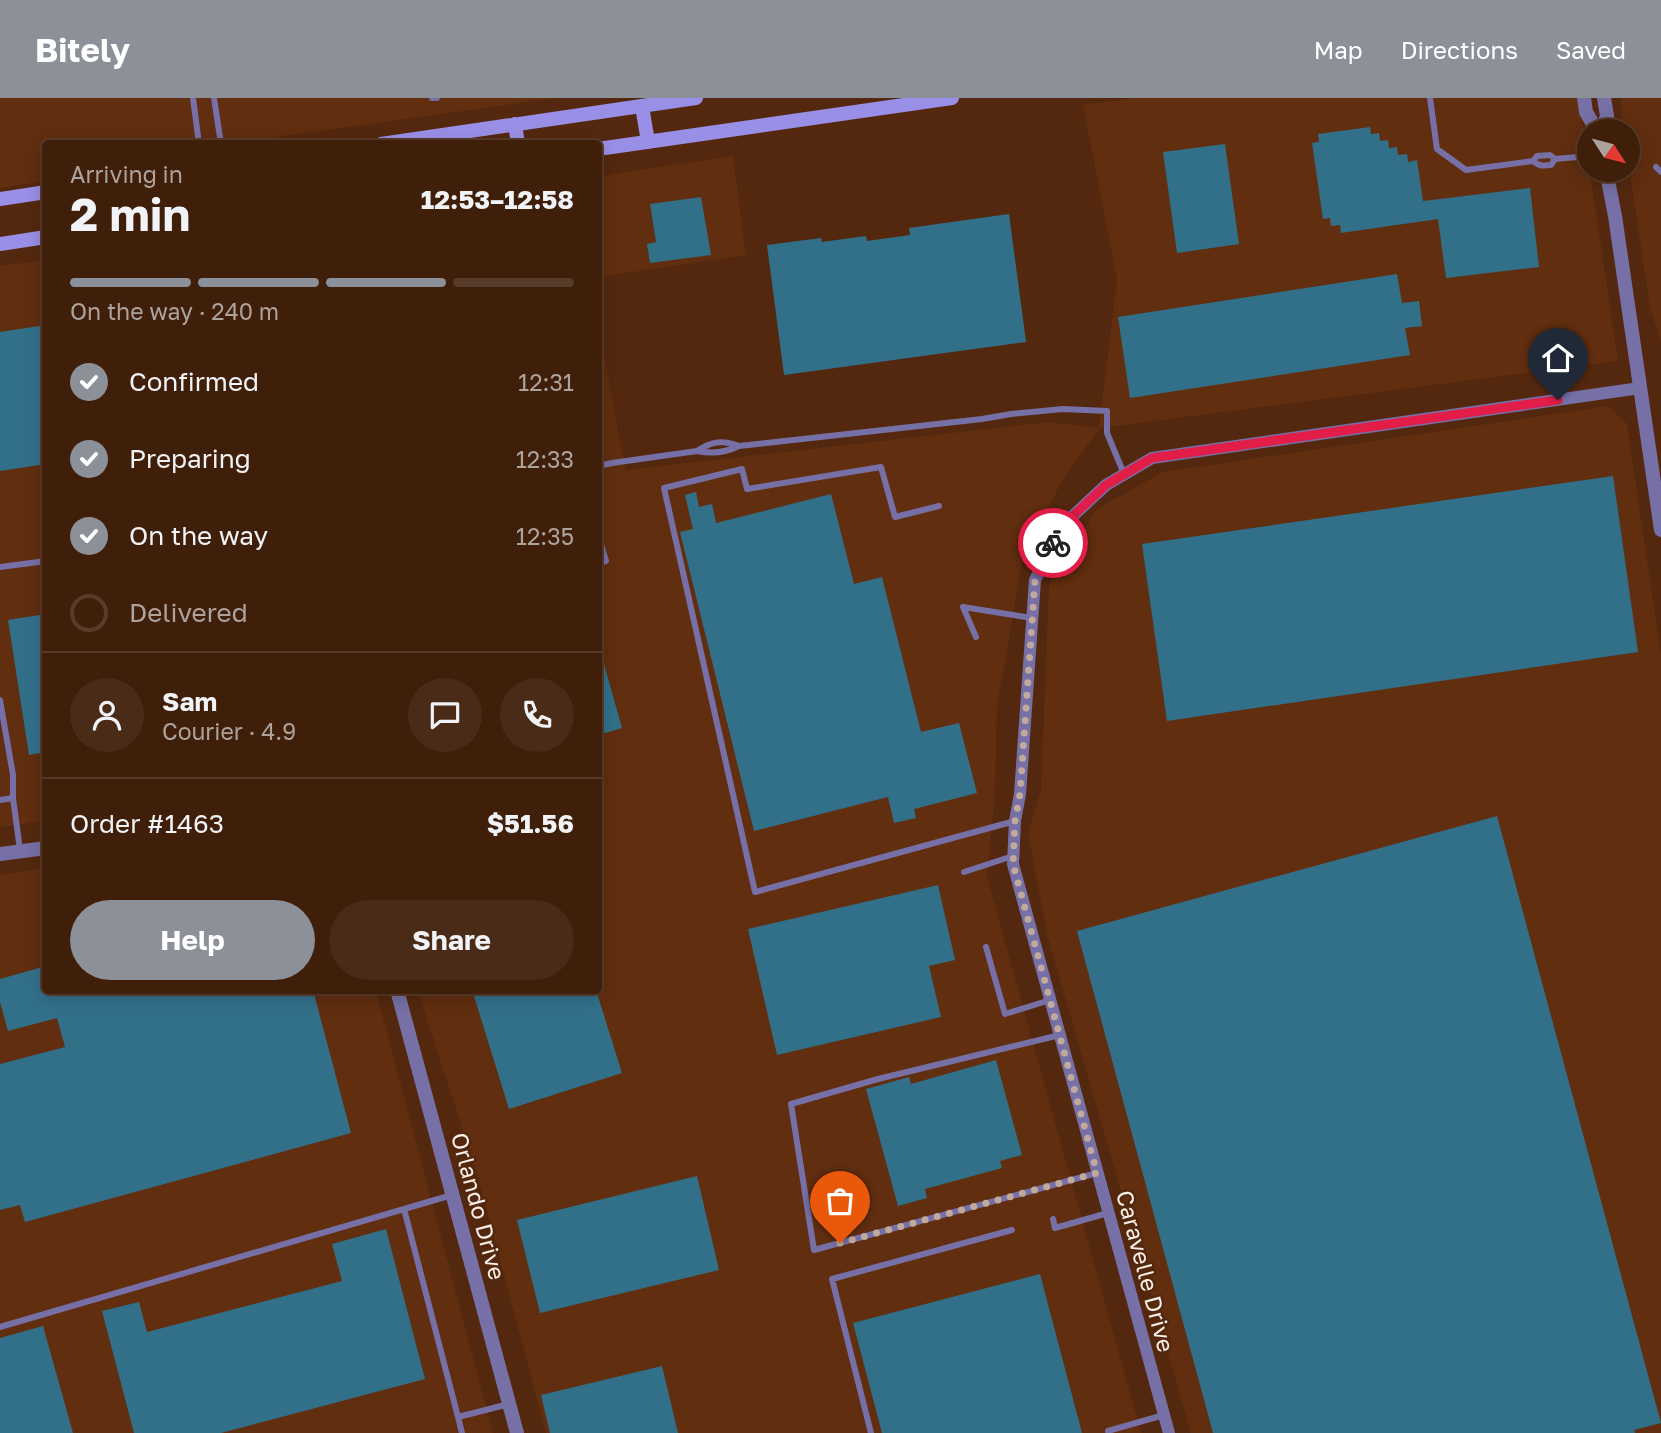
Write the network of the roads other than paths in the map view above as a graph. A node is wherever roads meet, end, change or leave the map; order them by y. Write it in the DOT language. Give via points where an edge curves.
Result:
graph roads {
  1 [pos="193,98"];
  2 [pos="214,98"];
  3 [pos="696,98"];
  4 [pos="952,98"];
  5 [pos="1430,98"];
  6 [pos="1584,98"];
  7 [pos="1604,98"];
  8 [pos="642,106"];
  9 [pos="1591,119"];
  10 [pos="1605,119"];
  11 [pos="515,124"];
  12 [pos="198,140"];
  13 [pos="220,140"];
  14 [pos="408,140"];
  15 [pos="517,140"];
  16 [pos="648,142"];
  17 [pos="602,148"];
  18 [pos="1577,157"];
  19 [pos="1608,182"];
  20 [pos="42,193"];
  21 [pos="0,199"];
  22 [pos="42,238"];
  23 [pos="0,244"];
  24 [pos="1640,388"];
  25 [pos="602,465"];
  26 [pos="1124,474"];
  27 [pos="1659,501"];
  28 [pos="939,506"];
  29 [pos="1661,530"];
  30 [pos="602,548"];
  31 [pos="42,562"];
  32 [pos="602,562"];
  33 [pos="0,567"];
  34 [pos="1032,618"];
  35 [pos="976,638"];
  36 [pos="0,701"];
  37 [pos="13,798"];
  38 [pos="0,800"];
  39 [pos="1015,821"];
  40 [pos="42,849"];
  41 [pos="20,852"];
  42 [pos="0,854"];
  43 [pos="1013,856"];
  44 [pos="964,873"];
  45 [pos="986,947"];
  46 [pos="398,994"];
  47 [pos="1050,1000"];
  48 [pos="1059,1035"];
  49 [pos="1097,1173"];
  50 [pos="452,1195"];
  51 [pos="404,1209"];
  52 [pos="1108,1213"];
  53 [pos="1053,1219"];
  54 [pos="1012,1230"];
  55 [pos="0,1327"];
  56 [pos="509,1404"];
  57 [pos="1164,1415"];
  58 [pos="458,1418"];
  59 [pos="1108,1431"];
  60 [pos="462,1433"];
  61 [pos="517,1433"];
  62 [pos="871,1433"];
  63 [pos="1169,1433"];
  1 -- 12 [label="lane"];
  2 -- 13 [label="lane"];
  3 -- 8 [label="main road"];
  4 -- 16 [label="main road"];
  5 -- 18 [label="lane" via="1437,149 1466,170 1533,161 1537,156"];
  6 -- 9 [label="street"];
  7 -- 10 [label="street"];
  8 -- 11 [label="main road"];
  8 -- 16 [label="main road"];
  11 -- 14 [label="main road"];
  11 -- 15 [label="main road"];
  16 -- 17 [label="main road"];
  19 -- 24 [label="street"];
  20 -- 21 [label="main road"];
  22 -- 23 [label="main road"];
  24 -- 26 [label="street, Caravelle Drive" via="1152,458"];
  24 -- 27 [label="street"];
  25 -- 26 [label="lane" via="1063,409 1107,411 1107,433"];
  26 -- 34 [label="street, Caravelle Drive" via="1061,527 1035,580"];
  27 -- 29 [label="street"];
  28 -- 39 [label="lane" via="895,517 881,467 747,489 743,469 664,488 755,892"];
  30 -- 32 [label="lane" via="606,561"];
  31 -- 33 [label="lane"];
  34 -- 35 [label="lane" via="963,607"];
  34 -- 39 [label="street, Caravelle Drive"];
  36 -- 37 [label="lane"];
  37 -- 38 [label="lane"];
  37 -- 41 [label="lane"];
  39 -- 43 [label="street, Caravelle Drive"];
  40 -- 41 [label="street"];
  41 -- 42 [label="street"];
  43 -- 44 [label="lane"];
  43 -- 47 [label="street, Caravelle Drive"];
  45 -- 47 [label="lane" via="1005,1014"];
  46 -- 50 [label="street, Orlando Drive"];
  47 -- 48 [label="street, Caravelle Drive"];
  48 -- 49 [label="street, Caravelle Drive"];
  48 -- 49 [label="lane" via="792,1104 814,1250"];
  49 -- 52 [label="street, Caravelle Drive"];
  50 -- 51 [label="lane"];
  50 -- 56 [label="street, Orlando Drive"];
  51 -- 55 [label="lane"];
  51 -- 58 [label="lane"];
  52 -- 53 [label="lane" via="1055,1228"];
  52 -- 57 [label="street, Caravelle Drive"];
  54 -- 62 [label="lane" via="832,1279"];
  56 -- 58 [label="lane"];
  56 -- 61 [label="street, Orlando Drive"];
  57 -- 59 [label="lane"];
  57 -- 63 [label="street, Caravelle Drive"];
  58 -- 60 [label="lane"];
}
